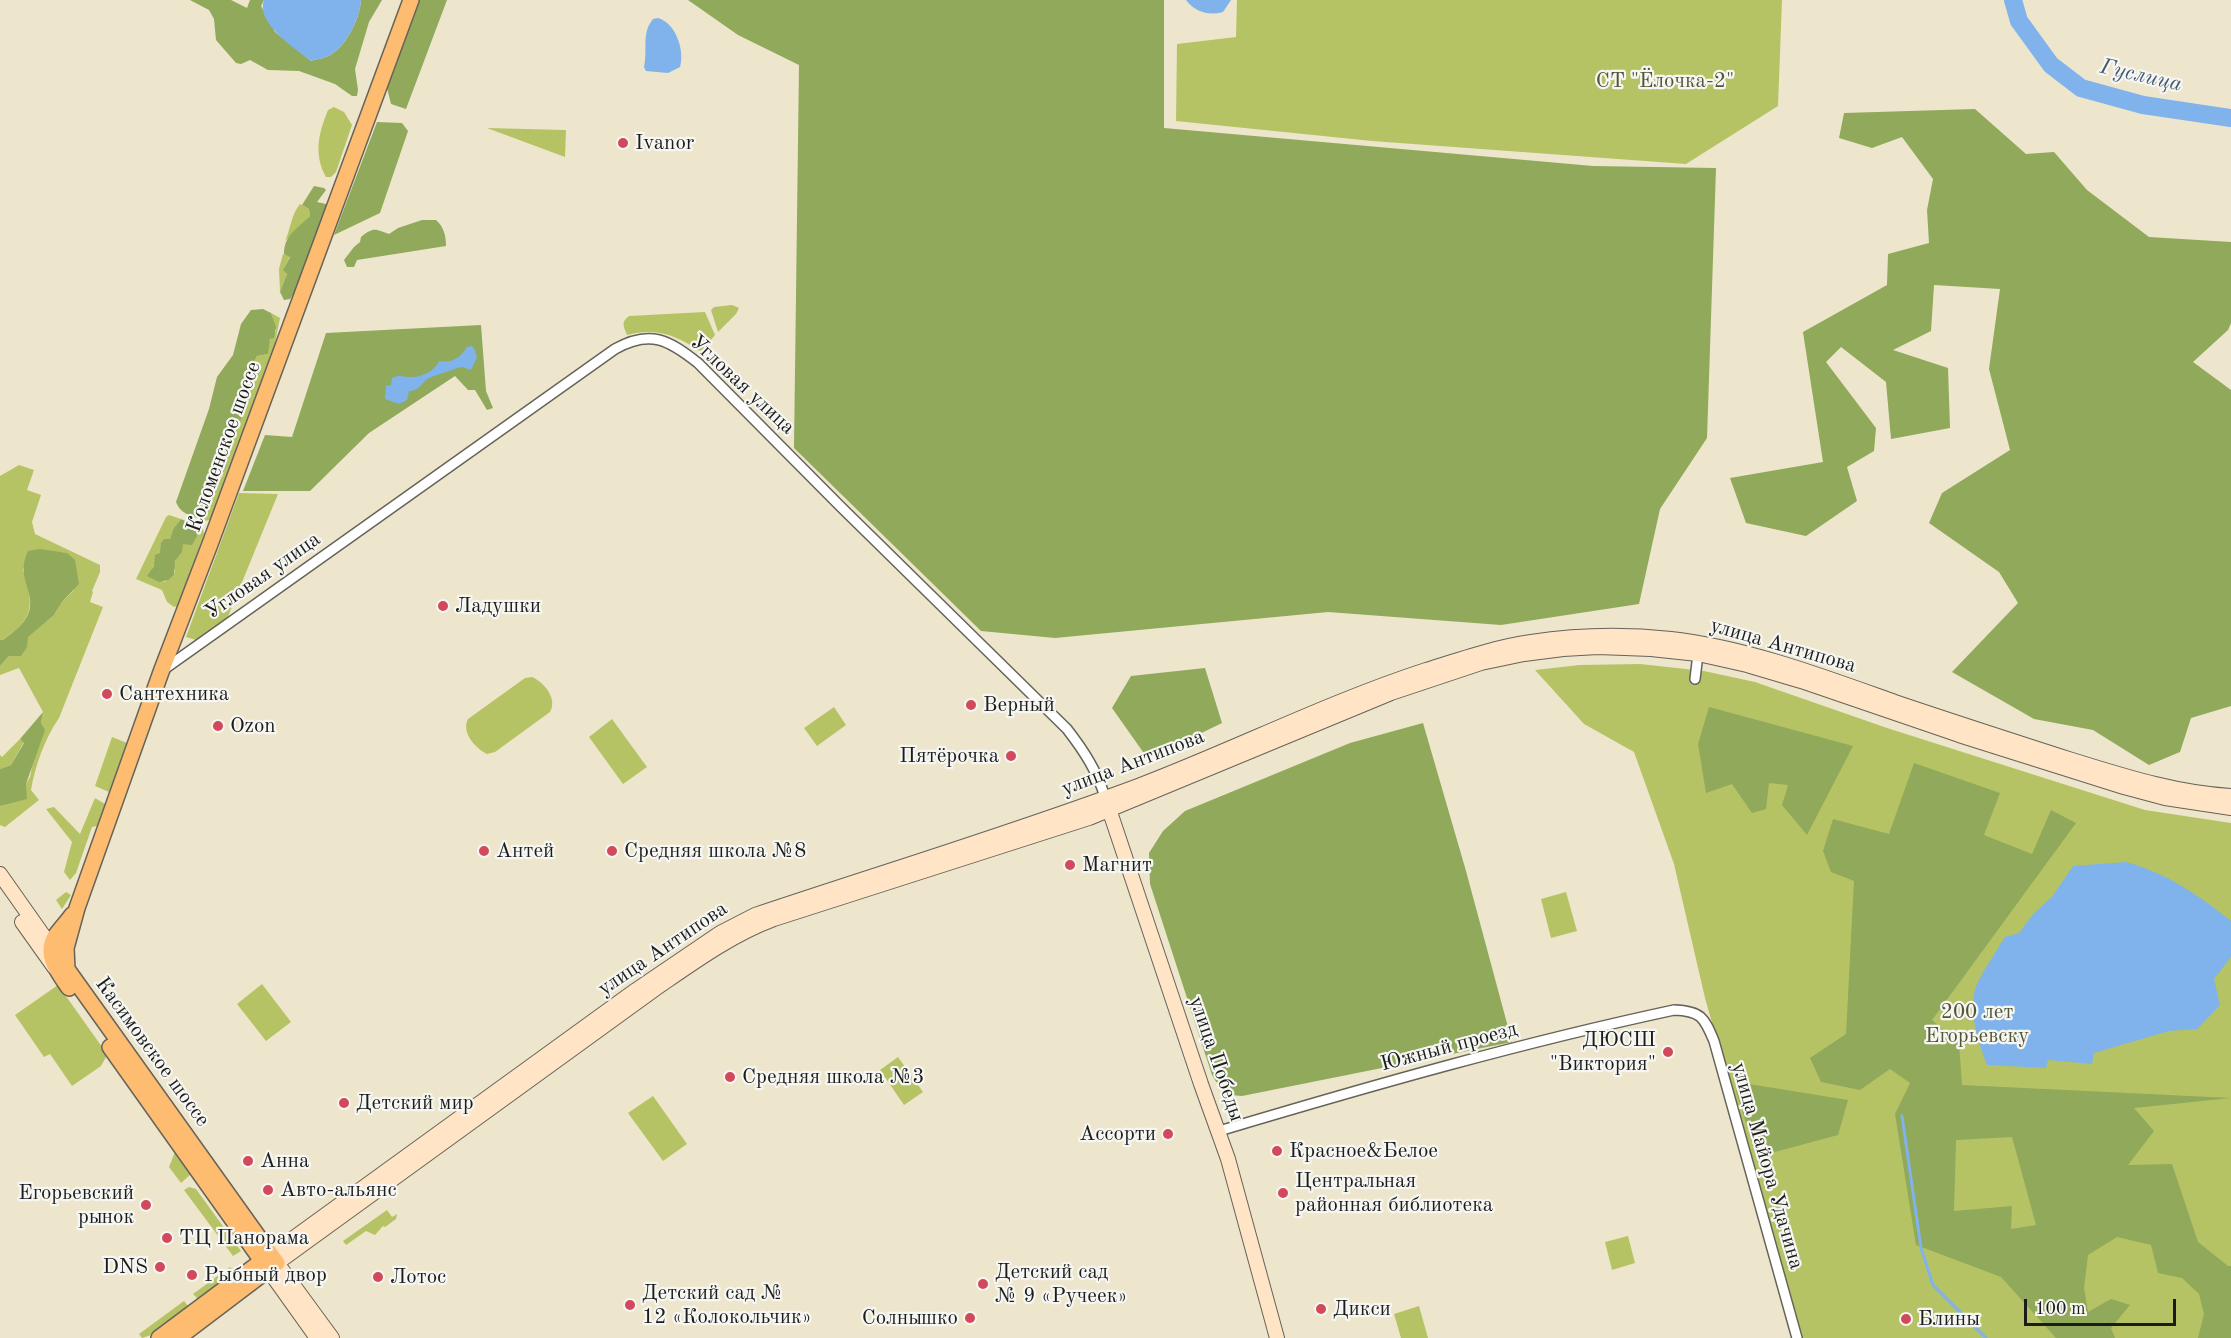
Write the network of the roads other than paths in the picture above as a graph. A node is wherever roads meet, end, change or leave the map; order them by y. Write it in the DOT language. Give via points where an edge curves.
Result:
graph roads {
  1 [pos="411,0"];
  2 [pos="1698,654"];
  3 [pos="161,672"];
  4 [pos="1695,679"];
  5 [pos="2231,796"];
  6 [pos="1107,803"];
  7 [pos="2231,808"];
  8 [pos="0,874"];
  9 [pos="0,891"];
  10 [pos="28,914"];
  11 [pos="69,927"];
  12 [pos="30,934"];
  13 [pos="52,947"];
  14 [pos="61,968"];
  15 [pos="1691,1011"];
  16 [pos="1219,1131"];
  17 [pos="270,1262"];
  18 [pos="159,1338"];
  19 [pos="178,1338"];
  20 [pos="317,1338"];
  21 [pos="332,1338"];
  22 [pos="1277,1338"];
  23 [pos="1797,1338"];
  1 -- 3 [label="main road, Коломенское шоссе"];
  2 -- 4 [label="street"];
  2 -- 6 [label="main road, улица Антипова" via="1598,647 1524,654 1481,663 1344,711"];
  2 -- 7 [label="main road, улица Антипова" via="1801,681 2124,787"];
  3 -- 6 [label="street, Угловая улица" via="615,349 632,340 653,338 672,345 698,363 1059,722 1097,772"];
  3 -- 11 [label="main road, Коломенское шоссе"];
  5 -- 6 [label="main road, улица Антипова" via="2179,790 2106,770 1758,657 1670,639 1605,637 1528,642 1448,663 1372,689"];
  6 -- 16 [label="main road, улица Победы"];
  6 -- 17 [label="main road, улица Антипова" via="738,923 636,990"];
  8 -- 10 [label="main road"];
  9 -- 12 [label="main road, Касимовское шоссе"];
  10 -- 11 [label="main road" via="47,927"];
  10 -- 13 [label="main road"];
  11 -- 13 [label="main road, Коломенское шоссе" via="55,936"];
  11 -- 14 [label="main road, Коломенское шоссе"];
  12 -- 13 [label="main road"];
  12 -- 14 [label="main road, Касимовское шоссе"];
  13 -- 14 [label="main road" via="51,960"];
  14 -- 17 [label="main road, Касимовское шоссе"];
  15 -- 16 [label="street, Южный проезд" via="1674,1010 1492,1053"];
  15 -- 23 [label="street, улица Майора Удачина" via="1707,1024 1714,1041"];
  16 -- 22 [label="main road, улица Победы"];
  17 -- 18 [label="main road, улица Антипова"];
  17 -- 19 [label="main road, улица Антипова"];
  17 -- 20 [label="main road"];
  17 -- 21 [label="main road"];
}
